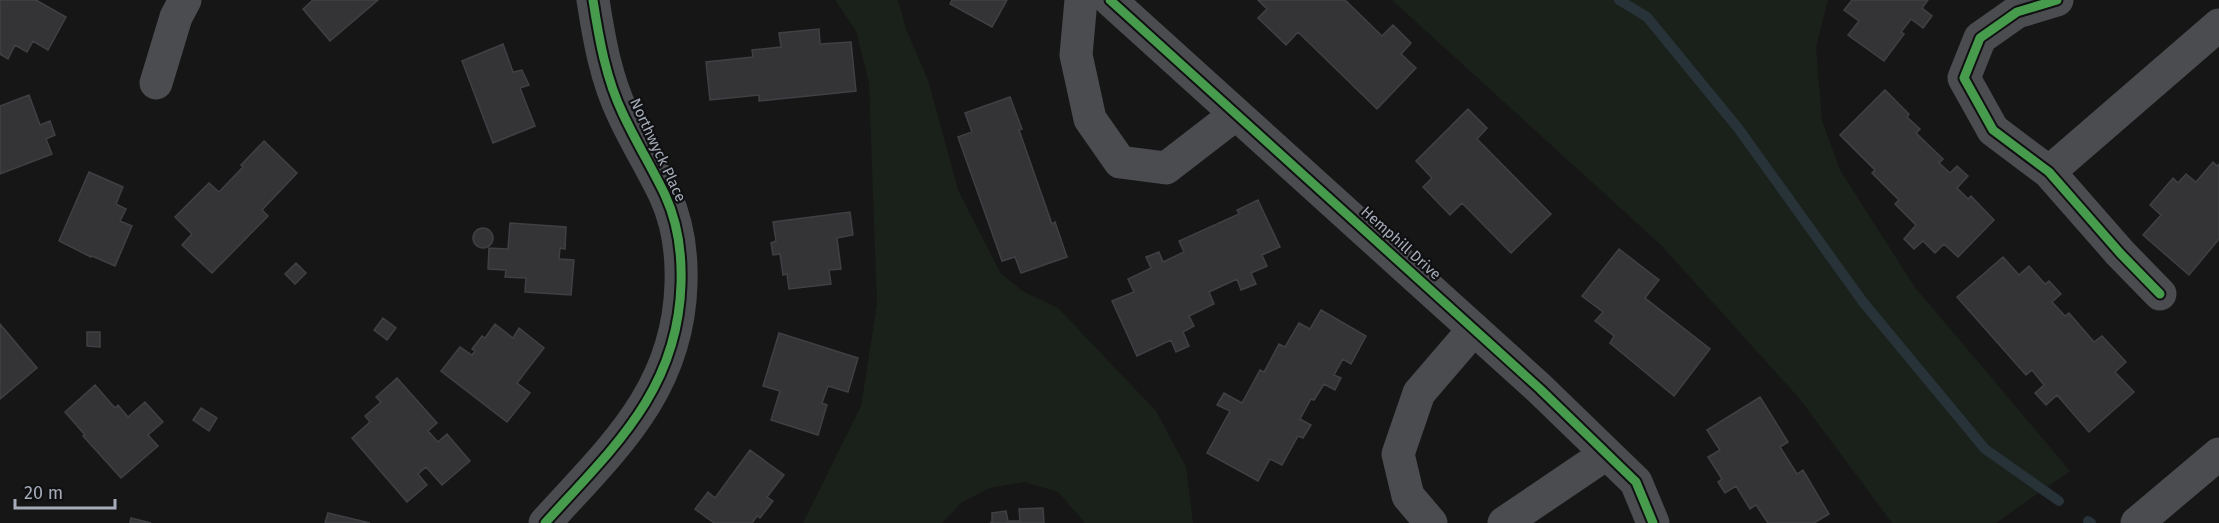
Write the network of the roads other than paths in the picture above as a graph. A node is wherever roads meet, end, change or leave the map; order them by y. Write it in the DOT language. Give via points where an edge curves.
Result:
graph roads {
  1 [pos="185,0"];
  2 [pos="593,0"];
  3 [pos="1081,0"];
  4 [pos="1110,0"];
  5 [pos="2056,0"];
  6 [pos="2219,24"];
  7 [pos="156,83"];
  8 [pos="1236,114"];
  9 [pos="2049,172"];
  10 [pos="2160,294"];
  11 [pos="1474,329"];
  12 [pos="1606,454"];
  13 [pos="2219,454"];
  14 [pos="545,523"];
  15 [pos="1431,523"];
  16 [pos="1504,523"];
  17 [pos="1653,523"];
  18 [pos="2137,523"];
  1 -- 7 [label="street"];
  2 -- 14 [label="street, Northwyck Place" via="607,70 622,112 666,197 677,228 681,298 675,338 663,372 641,412"];
  3 -- 8 [label="street" via="1076,55 1090,119 1120,162 1166,168"];
  4 -- 8 [label="street, Hemphill Drive"];
  5 -- 9 [label="street" via="2017,12 1980,38 1964,78 1994,130"];
  6 -- 9 [label="street"];
  8 -- 11 [label="street, Hemphill Drive"];
  9 -- 10 [label="street"];
  11 -- 12 [label="street, Hemphill Drive"];
  11 -- 15 [label="street" via="1419,393 1398,454 1408,496"];
  12 -- 16 [label="street"];
  12 -- 17 [label="street, Hemphill Drive" via="1636,482"];
  13 -- 18 [label="street"];
}
